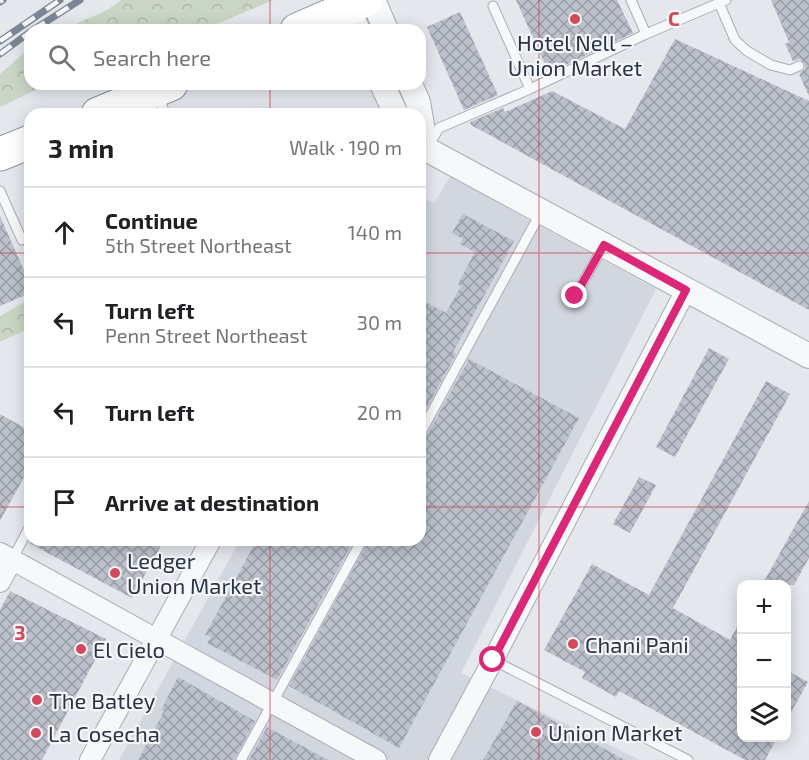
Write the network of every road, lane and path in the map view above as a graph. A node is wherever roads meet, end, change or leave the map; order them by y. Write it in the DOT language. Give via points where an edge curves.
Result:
graph roads {
  1 [pos="631,0"];
  2 [pos="722,2"];
  3 [pos="493,6"];
  4 [pos="361,9"];
  5 [pos="315,24"];
  6 [pos="379,24"];
  7 [pos="646,34"];
  8 [pos="799,66"];
  9 [pos="530,89"];
  10 [pos="385,90"];
  11 [pos="413,90"];
  12 [pos="164,100"];
  13 [pos="126,108"];
  14 [pos="393,108"];
  15 [pos="418,108"];
  16 [pos="24,144"];
  17 [pos="426,145"];
  18 [pos="426,152"];
  19 [pos="0,154"];
  20 [pos="0,191"];
  21 [pos="542,211"];
  22 [pos="24,239"];
  23 [pos="604,245"];
  24 [pos="686,290"];
  25 [pos="575,296"];
  26 [pos="809,356"];
  27 [pos="426,423"];
  28 [pos="24,534"];
  29 [pos="208,546"];
  30 [pos="359,546"];
  31 [pos="6,556"];
  32 [pos="0,582"];
  33 [pos="157,638"];
  34 [pos="493,660"];
  35 [pos="273,702"];
  36 [pos="90,760"];
  37 [pos="242,760"];
  38 [pos="376,760"];
  39 [pos="439,760"];
  40 [pos="688,760"];
  1 -- 7 [label="lane"];
  2 -- 7 [label="lane"];
  2 -- 8 [label="lane" via="735,40 747,51 771,65 790,70"];
  3 -- 9 [label="lane"];
  4 -- 5 [label="highway"];
  4 -- 6 [label="street"];
  7 -- 9 [label="lane"];
  9 -- 17 [label="lane" via="439,128"];
  10 -- 14 [label="street"];
  11 -- 15 [label="street"];
  12 -- 13 [label="highway"];
  16 -- 19 [label="highway"];
  18 -- 21 [label="street"];
  20 -- 22 [label="lane"];
  21 -- 23 [label="street"];
  21 -- 27 [label="lane"];
  23 -- 24 [label="street"];
  23 -- 25 [label="lane"];
  24 -- 26 [label="street"];
  24 -- 34 [label="street"];
  28 -- 31 [label="lane"];
  29 -- 33 [label="street"];
  30 -- 35 [label="lane"];
  31 -- 32 [label="street"];
  31 -- 33 [label="street"];
  33 -- 35 [label="street"];
  33 -- 36 [label="street"];
  34 -- 39 [label="street"];
  34 -- 40 [label="lane"];
  35 -- 37 [label="lane"];
  35 -- 38 [label="street"];
}
